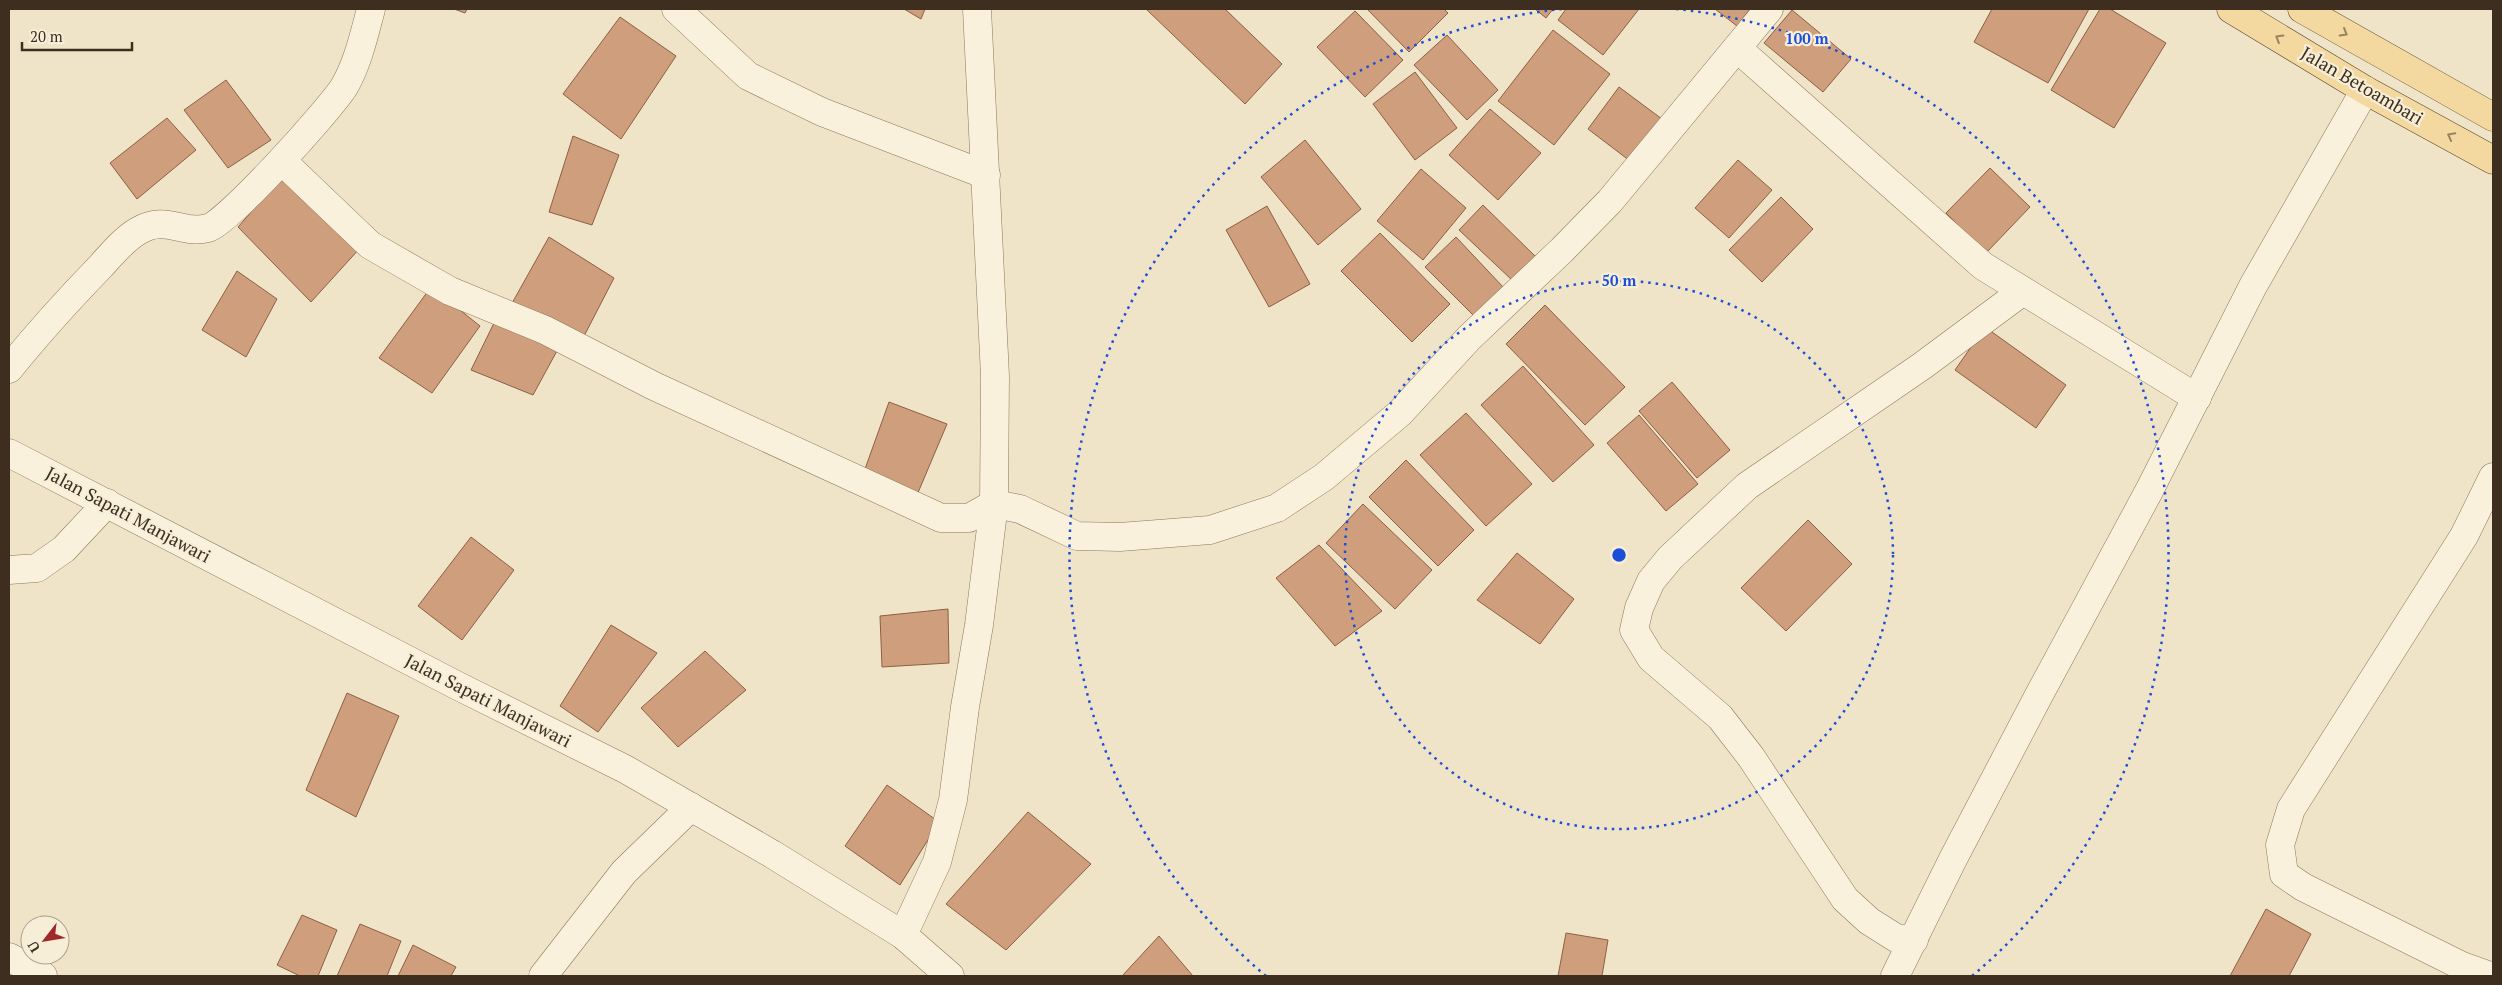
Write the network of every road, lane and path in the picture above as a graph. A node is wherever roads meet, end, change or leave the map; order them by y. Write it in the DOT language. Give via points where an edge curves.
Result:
graph roads {
  1 [pos="371,9"];
  2 [pos="676,9"];
  3 [pos="978,9"];
  4 [pos="1768,9"];
  5 [pos="2231,9"];
  6 [pos="2302,9"];
  7 [pos="1737,48"];
  8 [pos="2365,90"];
  9 [pos="2493,117"];
  10 [pos="2493,160"];
  11 [pos="282,161"];
  12 [pos="986,175"];
  13 [pos="2023,291"];
  14 [pos="9,369"];
  15 [pos="2197,398"];
  16 [pos="9,453"];
  17 [pos="2493,477"];
  18 [pos="107,503"];
  19 [pos="994,504"];
  20 [pos="9,570"];
  21 [pos="691,807"];
  22 [pos="903,935"];
  23 [pos="1914,940"];
  24 [pos="9,957"];
  25 [pos="43,976"];
  26 [pos="543,976"];
  27 [pos="950,976"];
  28 [pos="1895,976"];
  29 [pos="2490,976"];
  1 -- 11 [label="street" via="361,47 343,87"];
  2 -- 12 [label="street" via="748,76 822,112"];
  3 -- 12 [label="street"];
  4 -- 7 [label="street"];
  8 -- 5 [label="main road, Jalan Betoambari, one-way"];
  6 -- 9 [label="main road, Jalan Betoambari, one-way"];
  7 -- 13 [label="street" via="1984,266"];
  7 -- 19 [label="street" via="1610,201 1469,338 1400,413 1324,477 1277,508 1210,530 1120,537 1077,536 1020,509"];
  10 -- 8 [label="main road, Jalan Betoambari, one-way"];
  8 -- 15 [label="street" via="2253,286"];
  11 -- 14 [label="street" via="209,228 196,229 162,222 138,230 48,320"];
  11 -- 19 [label="street" via="370,245 450,291 545,330 654,386 941,518 969,518"];
  12 -- 19 [label="street" via="995,376"];
  13 -- 15 [label="street"];
  13 -- 23 [label="street" via="1922,366 1747,486 1670,558 1651,581 1634,630 1651,658 1720,717 1752,757 1845,899 1869,921 1896,938"];
  15 -- 23 [label="street" via="1967,833"];
  16 -- 18 [label="street, Jalan Sapati Manjawari"];
  17 -- 29 [label="street" via="2464,536 2291,809 2280,845 2284,874 2303,887 2462,966"];
  18 -- 20 [label="street" via="64,549 37,568"];
  18 -- 21 [label="street, Jalan Sapati Manjawari" via="625,769"];
  19 -- 22 [label="street" via="980,625 953,800 937,862"];
  21 -- 22 [label="street, Jalan Sapati Manjawari"];
  21 -- 26 [label="street" via="624,872"];
  22 -- 27 [label="street, Jalan Sapati Manjawari"];
  23 -- 28 [label="street"];
  24 -- 25 [label="street"];
}
